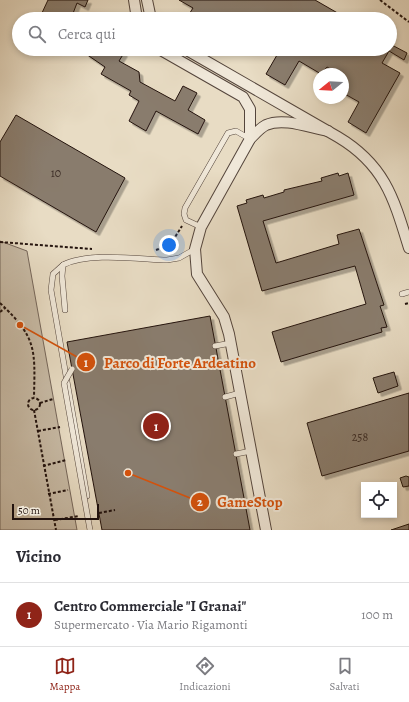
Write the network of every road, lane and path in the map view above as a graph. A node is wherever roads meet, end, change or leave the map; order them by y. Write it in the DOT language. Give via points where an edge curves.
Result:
graph roads {
  1 [pos="134,0"];
  2 [pos="147,0"];
  3 [pos="380,0"];
  4 [pos="136,12"];
  5 [pos="150,12"];
  6 [pos="396,12"];
  7 [pos="397,13"];
  8 [pos="409,22"];
  9 [pos="171,56"];
  10 [pos="197,56"];
  11 [pos="236,79"];
  12 [pos="230,89"];
  13 [pos="328,131"];
  14 [pos="250,140"];
  15 [pos="186,220"];
  16 [pos="201,227"];
  17 [pos="0,242"];
  18 [pos="409,248"];
  19 [pos="94,249"];
  20 [pos="195,249"];
  21 [pos="151,251"];
  22 [pos="62,265"];
  23 [pos="409,292"];
  24 [pos="402,294"];
  25 [pos="0,303"];
  26 [pos="409,303"];
  27 [pos="405,304"];
  28 [pos="5,308"];
  29 [pos="65,310"];
  30 [pos="0,312"];
  31 [pos="231,343"];
  32 [pos="215,346"];
  33 [pos="72,369"];
  34 [pos="240,393"];
  35 [pos="34,397"];
  36 [pos="225,397"];
  37 [pos="53,399"];
  38 [pos="40,402"];
  39 [pos="34,410"];
  40 [pos="60,427"];
  41 [pos="38,431"];
  42 [pos="251,452"];
  43 [pos="236,454"];
  44 [pos="66,460"];
  45 [pos="43,466"];
  46 [pos="68,490"];
  47 [pos="48,494"];
  48 [pos="115,510"];
  49 [pos="98,513"];
  50 [pos="79,516"];
  51 [pos="55,520"];
  52 [pos="56,530"];
  53 [pos="91,530"];
  54 [pos="266,530"];
  1 -- 4 [label="street"];
  2 -- 5 [label="street"];
  3 -- 6 [label="path"];
  7 -- 8 [label="path"];
  9 -- 12 [label="street"];
  10 -- 11 [label="street"];
  11 -- 12 [label="street"];
  11 -- 13 [label="street"];
  12 -- 14 [label="street" via="243,97 248,105"];
  13 -- 14 [label="street" via="278,122 262,128"];
  13 -- 18 [label="street" via="356,149 382,178 394,198"];
  14 -- 15 [label="lane" via="236,131 225,136 185,208"];
  14 -- 16 [label="street"];
  15 -- 16 [label="lane"];
  15 -- 21 [label="path" via="170,245 164,249"];
  16 -- 20 [label="street"];
  17 -- 19 [label="path"];
  20 -- 22 [label="lane" via="179,258 167,260 87,258 71,260"];
  20 -- 31 [label="street" via="197,274 224,317"];
  22 -- 29 [label="lane"];
  22 -- 53 [label="lane" via="53,274 51,290"];
  23 -- 24 [label="lane"];
  25 -- 28 [label="path"];
  26 -- 27 [label="path"];
  28 -- 30 [label="path"];
  28 -- 35 [label="path" via="28,335 34,355"];
  31 -- 32 [label="lane"];
  31 -- 34 [label="street"];
  33 -- 53 [label="lane, bridge" via="64,383"];
  34 -- 36 [label="lane"];
  34 -- 42 [label="street"];
  35 -- 38 [label="path"];
  35 -- 39 [label="path" via="28,405"];
  37 -- 38 [label="path"];
  38 -- 39 [label="path" via="39,408"];
  39 -- 41 [label="path"];
  40 -- 41 [label="path"];
  41 -- 45 [label="path"];
  42 -- 43 [label="lane"];
  42 -- 54 [label="street"];
  44 -- 45 [label="path"];
  45 -- 47 [label="path"];
  46 -- 47 [label="path"];
  47 -- 51 [label="path"];
  48 -- 49 [label="path"];
  50 -- 51 [label="path"];
  51 -- 52 [label="path"];
}
